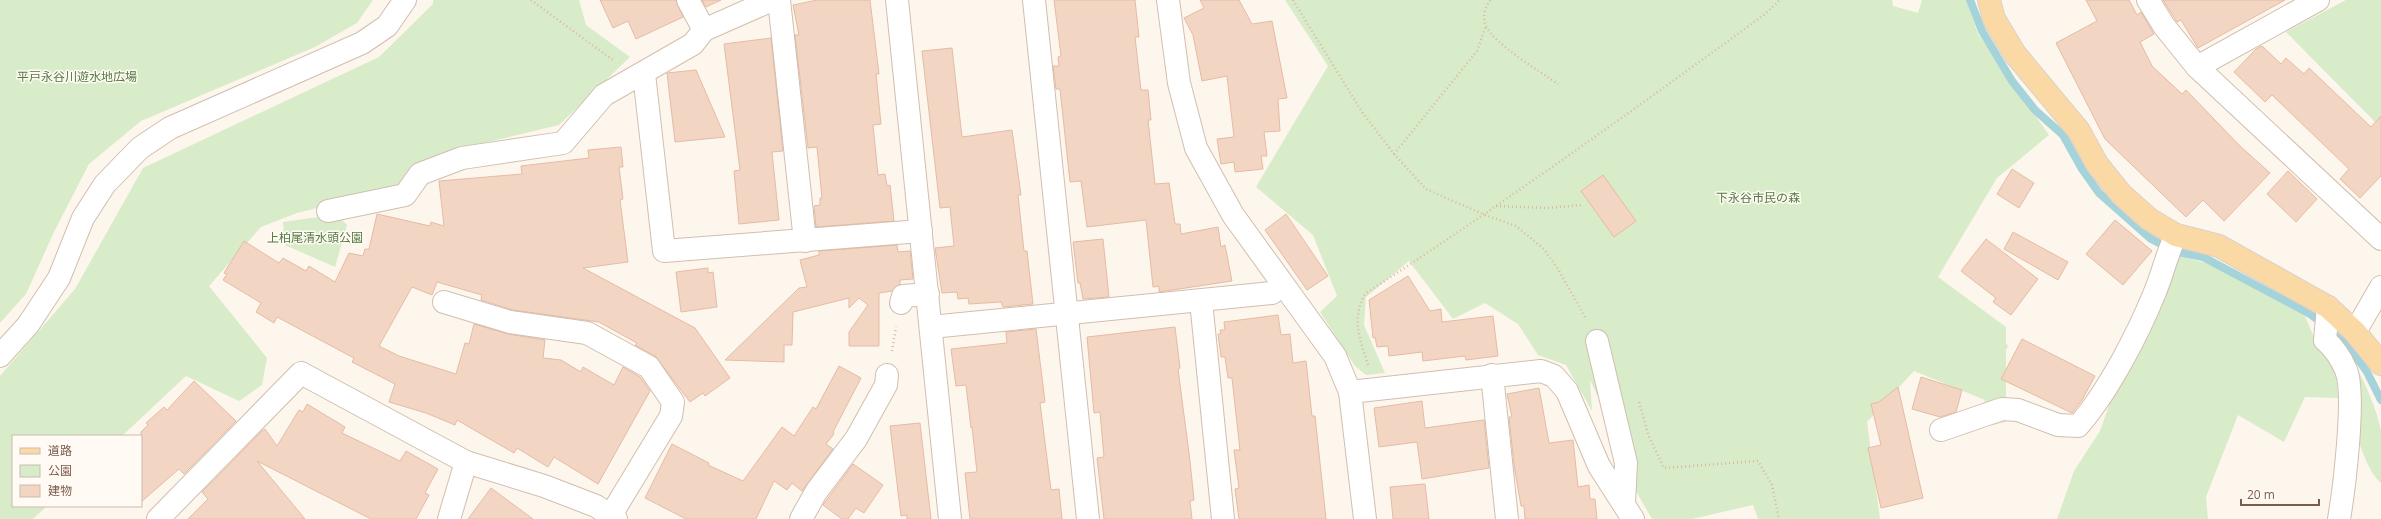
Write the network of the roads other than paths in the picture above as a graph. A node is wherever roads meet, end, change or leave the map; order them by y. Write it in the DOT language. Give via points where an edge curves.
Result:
graph roads {
  1 [pos="405,0"];
  2 [pos="688,0"];
  3 [pos="772,0"];
  4 [pos="779,0"];
  5 [pos="897,0"];
  6 [pos="1034,0"];
  7 [pos="1168,0"];
  8 [pos="1989,0"];
  9 [pos="2148,0"];
  10 [pos="2318,0"];
  11 [pos="704,30"];
  12 [pos="2197,67"];
  13 [pos="644,74"];
  14 [pos="328,211"];
  15 [pos="921,232"];
  16 [pos="2381,239"];
  17 [pos="805,242"];
  18 [pos="2172,245"];
  19 [pos="1282,284"];
  20 [pos="2381,287"];
  21 [pos="928,294"];
  22 [pos="1201,301"];
  23 [pos="444,302"];
  24 [pos="901,303"];
  25 [pos="1067,314"];
  26 [pos="2326,320"];
  27 [pos="931,327"];
  28 [pos="2355,332"];
  29 [pos="1597,341"];
  30 [pos="0,356"];
  31 [pos="2381,364"];
  32 [pos="887,375"];
  33 [pos="1492,375"];
  34 [pos="1350,392"];
  35 [pos="1941,430"];
  36 [pos="466,462"];
  37 [pos="1628,511"];
  38 [pos="614,517"];
  39 [pos="158,519"];
  40 [pos="449,519"];
  41 [pos="801,519"];
  42 [pos="950,519"];
  43 [pos="1088,519"];
  44 [pos="1223,519"];
  45 [pos="1365,519"];
  46 [pos="1508,519"];
  47 [pos="2339,519"];
  1 -- 30 [label="street" via="387,26 362,43 170,128 140,148 105,184 83,218 59,278 28,325"];
  2 -- 11 [label="street"];
  3 -- 11 [label="street"];
  4 -- 17 [label="street"];
  5 -- 15 [label="street"];
  6 -- 25 [label="street"];
  7 -- 19 [label="street" via="1179,83 1196,148 1233,215"];
  8 -- 18 [label="main road" via="1994,19 2015,54 2080,131 2097,164 2120,194 2149,219"];
  9 -- 12 [label="street" via="2164,26"];
  10 -- 12 [label="street"];
  11 -- 13 [label="street" via="693,44"];
  12 -- 16 [label="street"];
  13 -- 14 [label="street" via="604,95 563,143 462,158 420,174 405,196"];
  13 -- 17 [label="street" via="664,251"];
  15 -- 17 [label="street"];
  15 -- 21 [label="street"];
  18 -- 26 [label="main road" via="2219,246"];
  18 -- 35 [label="street" via="2155,292 2126,350 2093,409 2078,426 2058,425 2018,410 2002,409"];
  19 -- 22 [label="street" via="1272,293"];
  19 -- 34 [label="street" via="1334,356"];
  20 -- 28 [label="street"];
  21 -- 24 [label="street" via="903,296"];
  21 -- 27 [label="street"];
  22 -- 25 [label="street"];
  22 -- 44 [label="street"];
  23 -- 38 [label="street" via="510,322 587,333 649,367 673,402 671,416"];
  25 -- 27 [label="street"];
  25 -- 43 [label="street"];
  26 -- 28 [label="main road"];
  26 -- 47 [label="street" via="2325,340 2335,349 2346,371 2349,394"];
  27 -- 42 [label="street"];
  28 -- 31 [label="main road"];
  29 -- 37 [label="street" via="1626,462"];
  32 -- 41 [label="street" via="886,385 856,439 816,492"];
  33 -- 34 [label="street"];
  33 -- 37 [label="street" via="1541,371 1554,376 1567,390 1599,466"];
  33 -- 46 [label="street"];
  34 -- 45 [label="street"];
  36 -- 38 [label="street" via="544,486 596,506"];
  36 -- 39 [label="street" via="301,373"];
  36 -- 40 [label="street"];
}
